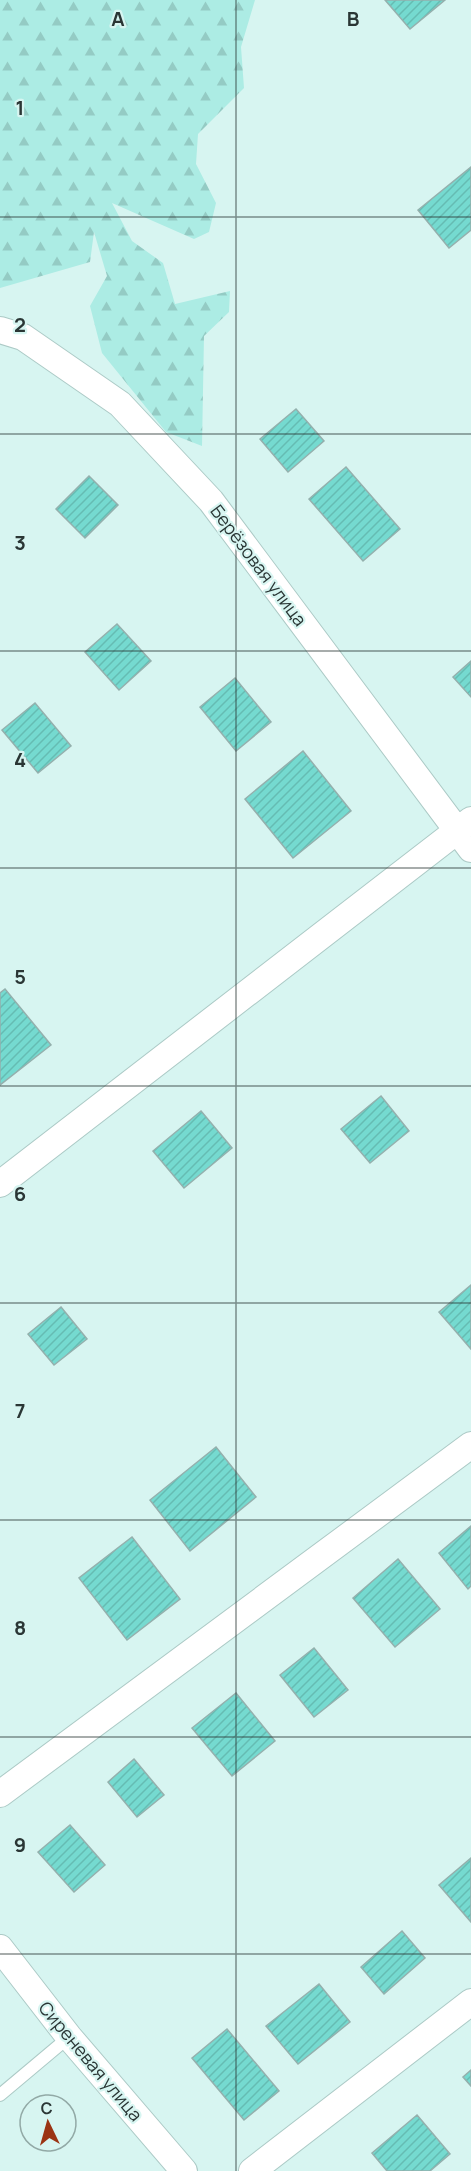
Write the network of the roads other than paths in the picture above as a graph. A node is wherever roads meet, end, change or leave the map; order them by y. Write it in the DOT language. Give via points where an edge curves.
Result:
graph roads {
  1 [pos="0,330"];
  2 [pos="466,833"];
  3 [pos="0,1184"];
  4 [pos="471,1445"];
  5 [pos="0,1794"];
  6 [pos="0,1948"];
  7 [pos="471,2002"];
  8 [pos="69,2037"];
  9 [pos="0,2095"];
  10 [pos="184,2171"];
  11 [pos="252,2171"];
  1 -- 2 [label="street, Берёзовая улица" via="23,337 120,404 211,501"];
  2 -- 3 [label="street"];
  4 -- 5 [label="street"];
  6 -- 8 [label="street, Сиреневая улица"];
  7 -- 11 [label="street"];
  8 -- 9 [label="lane"];
  8 -- 10 [label="street, Сиреневая улица"];
}
